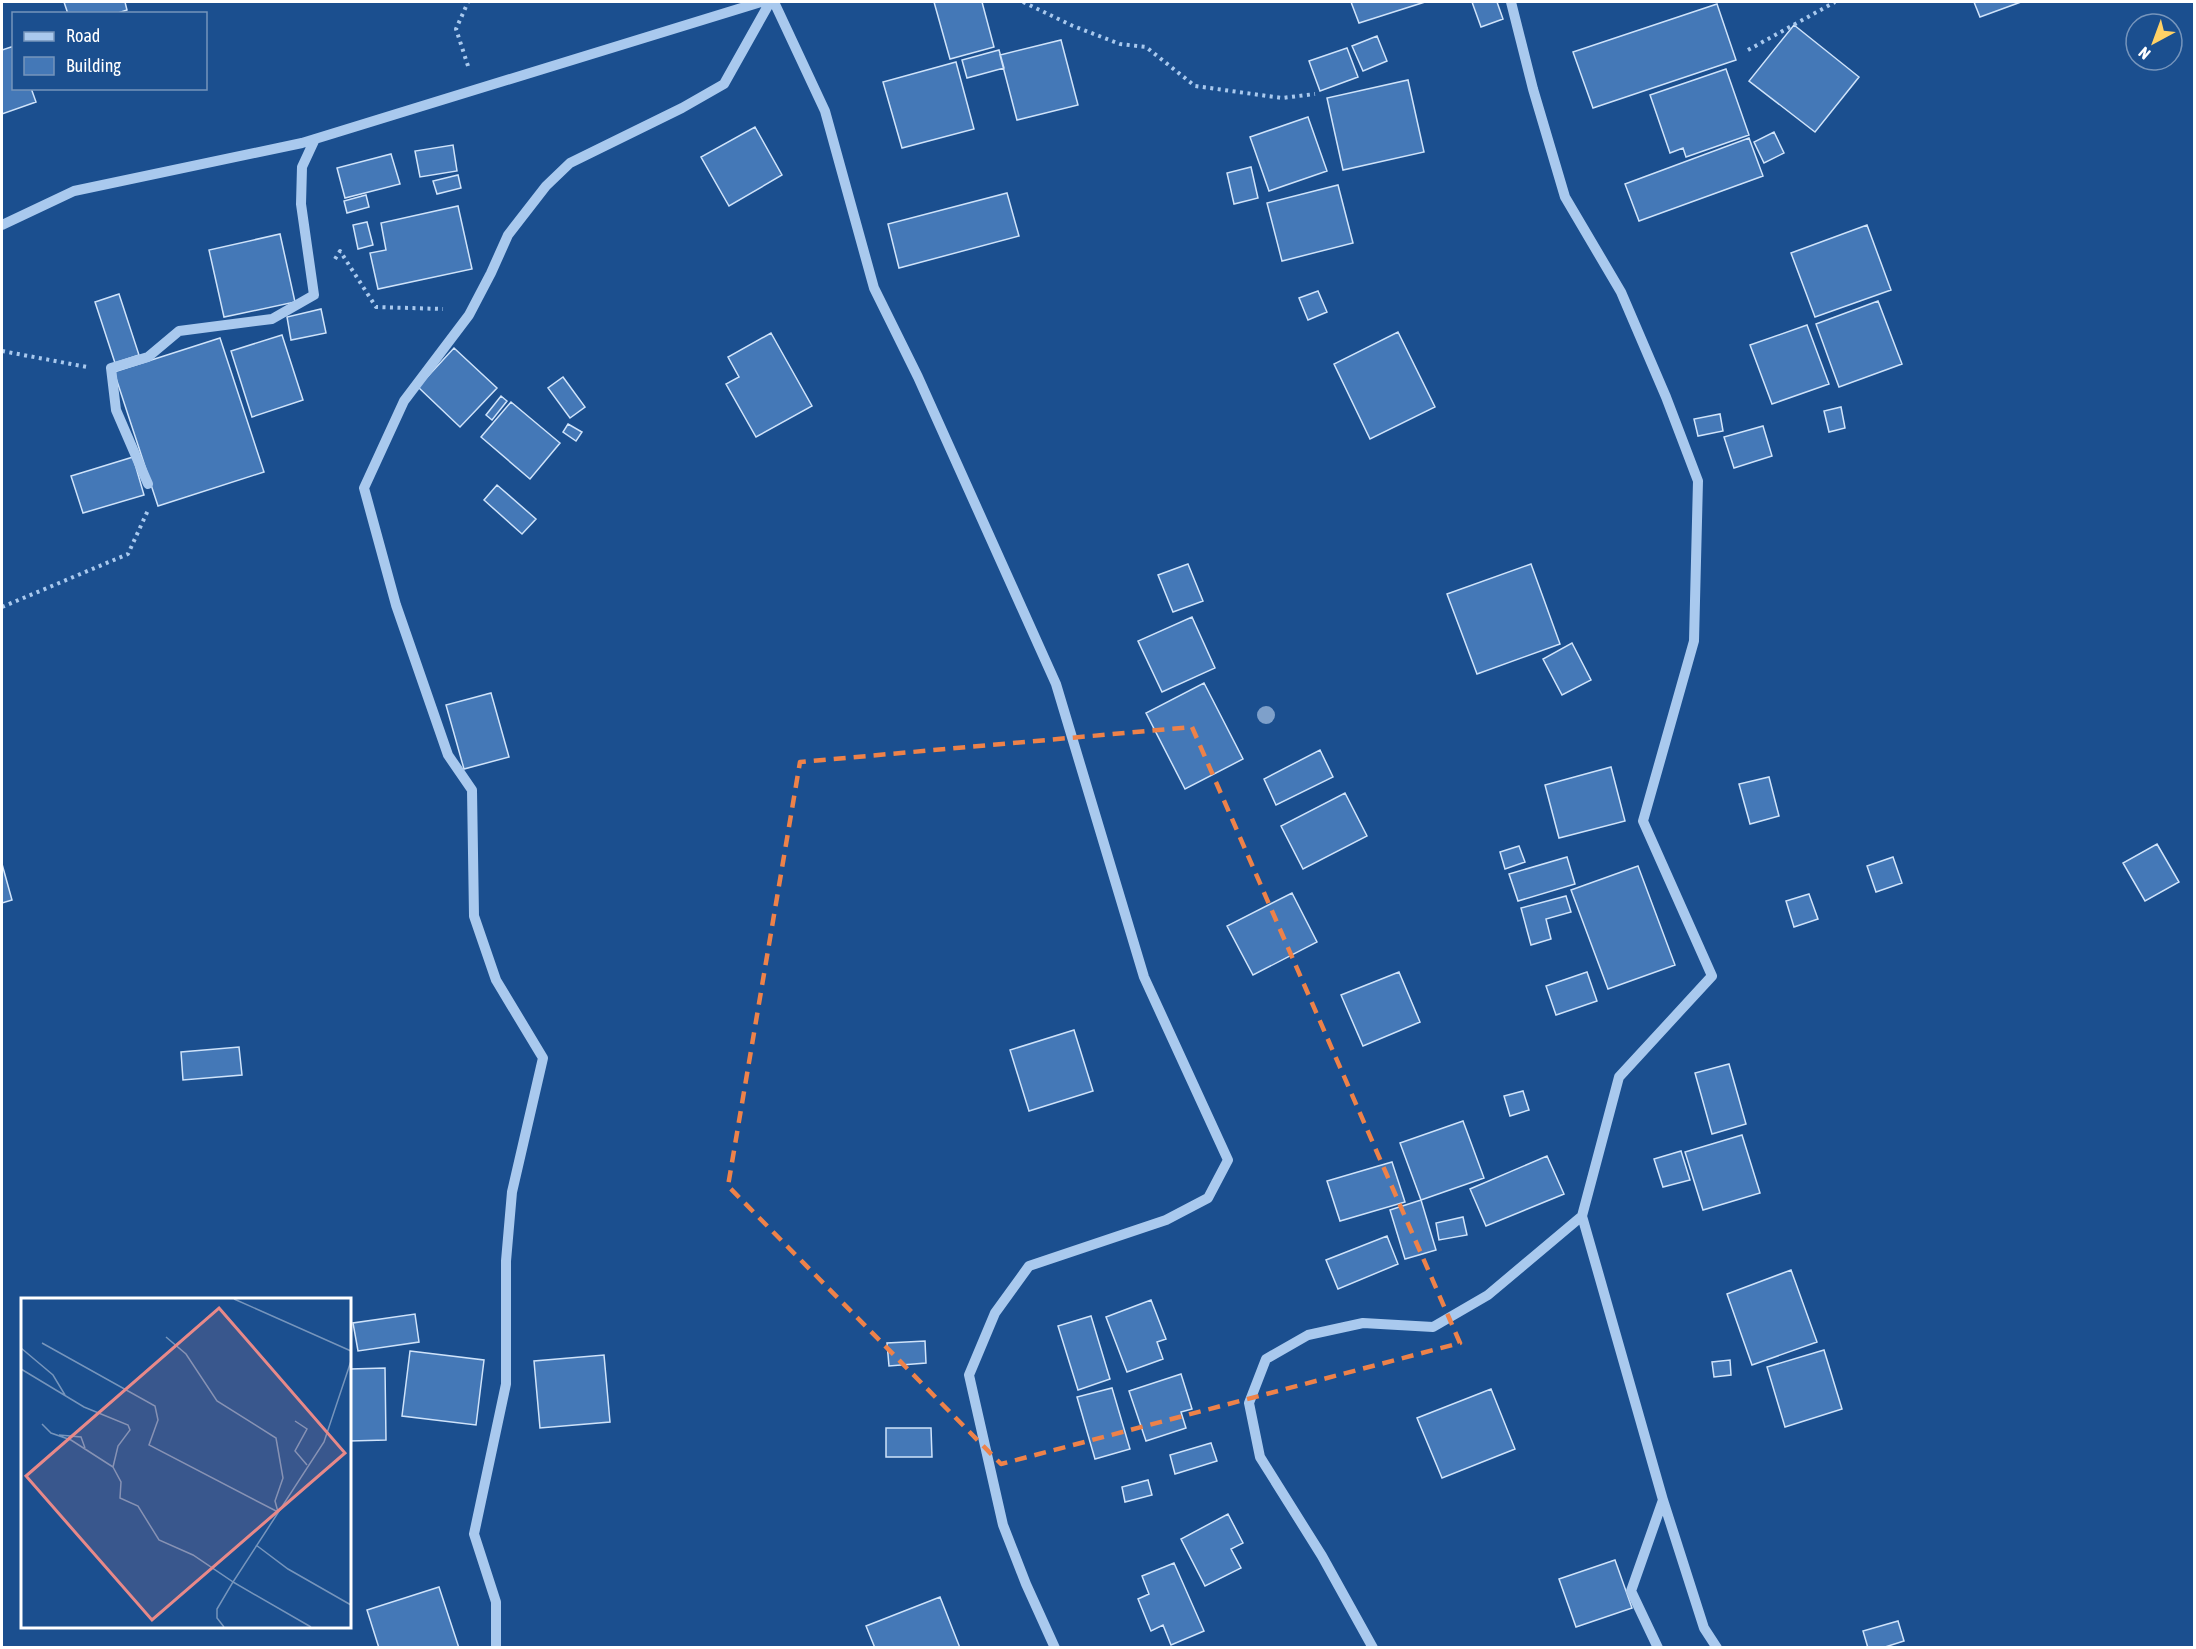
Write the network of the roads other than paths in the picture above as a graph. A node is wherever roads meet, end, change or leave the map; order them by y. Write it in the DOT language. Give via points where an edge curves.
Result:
graph roads {
  1 [pos="761,2"];
  2 [pos="772,2"];
  3 [pos="1511,2"];
  4 [pos="315,139"];
  5 [pos="2,225"];
  6 [pos="148,484"];
  7 [pos="1582,1216"];
  8 [pos="1663,1500"];
  9 [pos="496,1647"];
  10 [pos="1055,1647"];
  11 [pos="1372,1647"];
  12 [pos="1658,1647"];
  13 [pos="1718,1647"];
  1 -- 4 [label="street"];
  2 -- 9 [label="street" via="724,84 570,163 546,186 508,235 469,315 404,401 364,488 396,605 448,755 472,790 474,916 496,980 543,1058 512,1192 506,1261 506,1384 474,1534 496,1602"];
  2 -- 10 [label="street" via="825,111 874,288 1056,684 1144,976 1228,1161 1208,1198 1166,1220 1029,1266 995,1313 969,1375 1003,1525"];
  3 -- 7 [label="street" via="1564,197 1621,292 1698,481 1694,641 1643,821 1712,976 1619,1077"];
  4 -- 5 [label="street" via="74,191"];
  4 -- 6 [label="street" via="302,166 302,204 314,295 272,319 179,331 148,357 111,368 116,410"];
  7 -- 8 [label="street"];
  7 -- 11 [label="street" via="1488,1295 1432,1327 1363,1323 1308,1335 1266,1359 1249,1403 1260,1457 1322,1556"];
  8 -- 12 [label="street" via="1631,1591"];
  8 -- 13 [label="street" via="1704,1628"];
}
